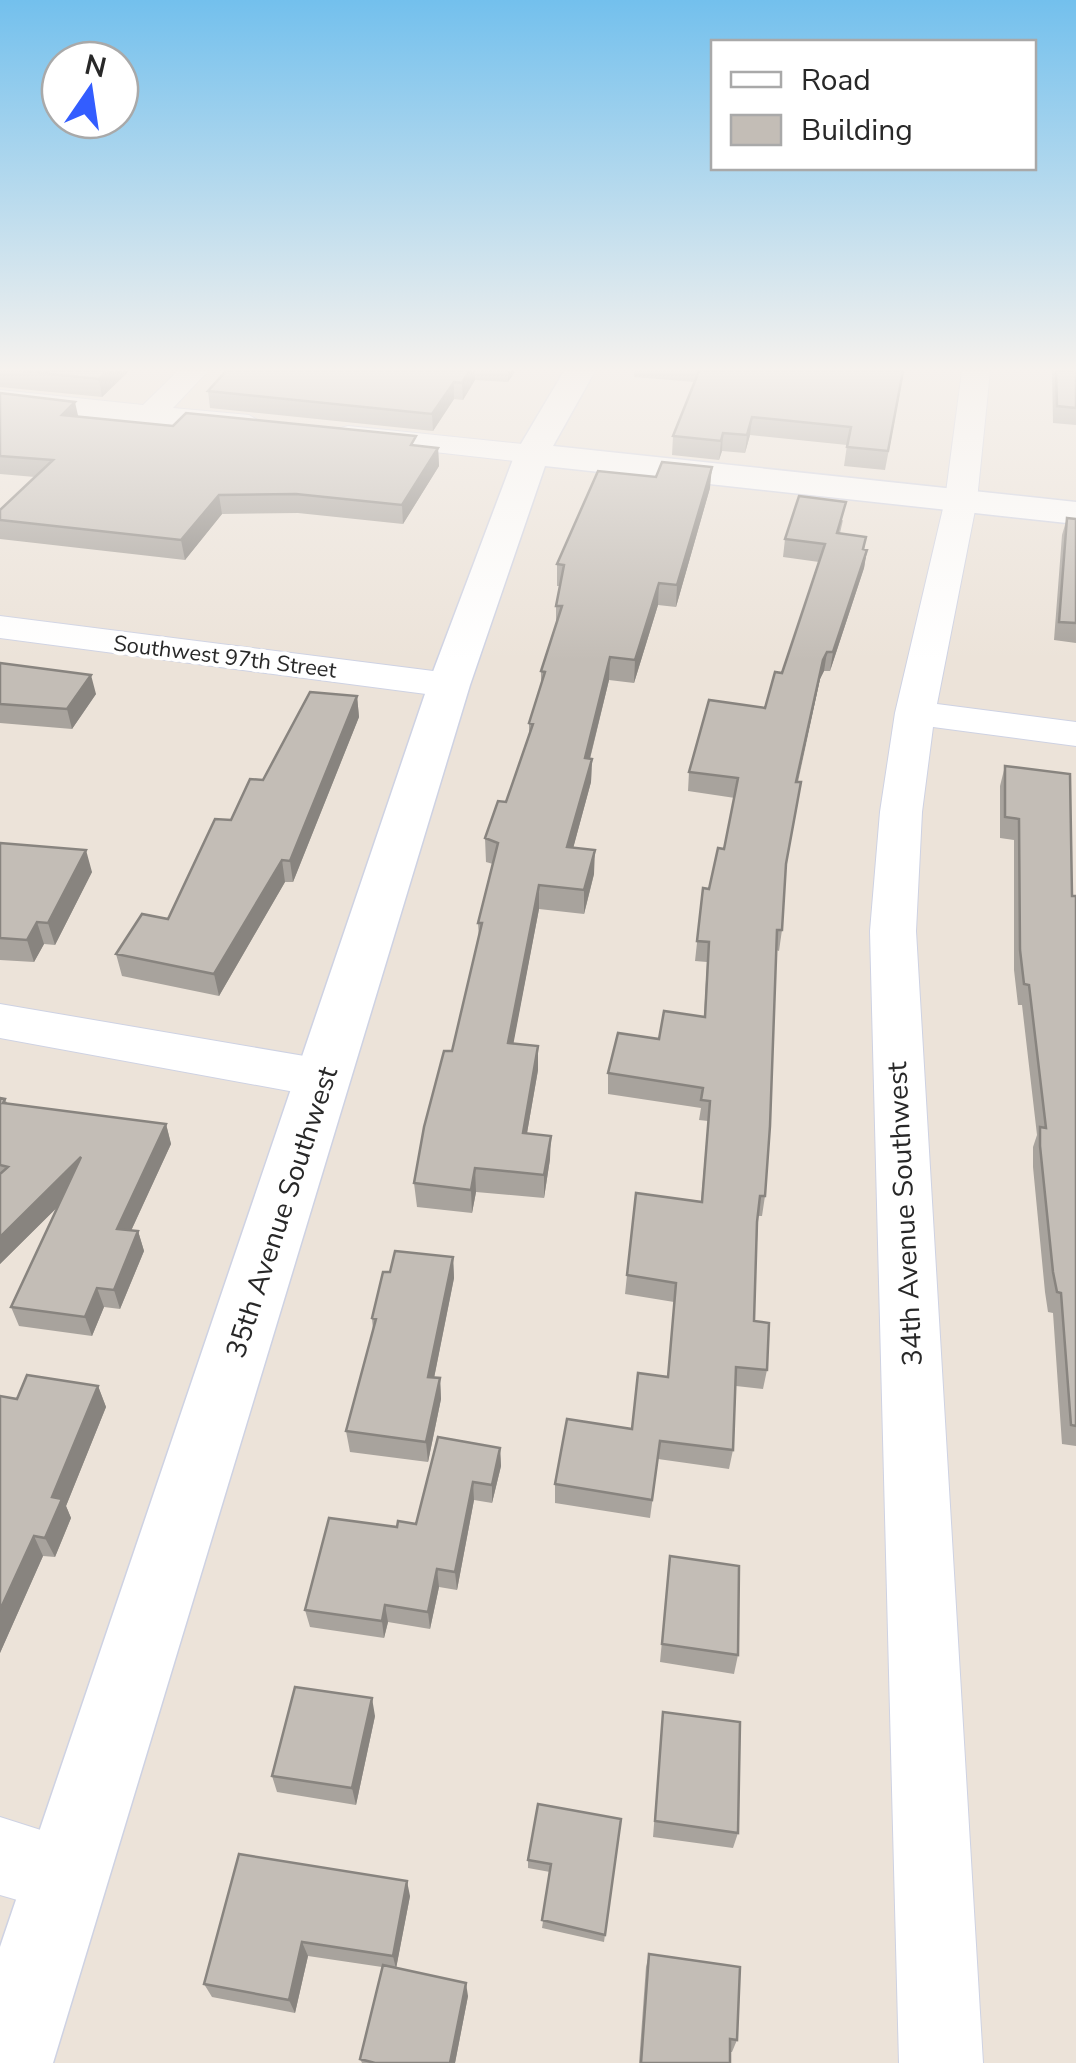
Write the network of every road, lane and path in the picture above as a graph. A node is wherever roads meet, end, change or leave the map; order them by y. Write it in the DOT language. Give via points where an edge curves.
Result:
graph roads {
  1 [pos="527,467"];
  2 [pos="656,467"];
  3 [pos="965,467"];
  4 [pos="961,500"];
  5 [pos="1076,513"];
  6 [pos="0,627"];
  7 [pos="450,685"];
  8 [pos="915,712"];
  9 [pos="1076,734"];
  10 [pos="0,1021"];
  11 [pos="322,1078"];
  12 [pos="33,1866"];
  13 [pos="7,2063"];
  14 [pos="942,2063"];
  1 -- 7 [label="street, 35th Avenue Southwest"];
  2 -- 4 [label="street"];
  3 -- 4 [label="street, 34th Avenue Southwest"];
  4 -- 5 [label="street"];
  4 -- 8 [label="street, 34th Avenue Southwest"];
  6 -- 7 [label="street, Southwest 97th Street"];
  7 -- 11 [label="street, 35th Avenue Southwest"];
  8 -- 9 [label="street"];
  8 -- 14 [label="street, 34th Avenue Southwest" via="893,932"];
  10 -- 11 [label="street"];
  11 -- 12 [label="street, 35th Avenue Southwest"];
  12 -- 13 [label="street, 35th Avenue Southwest"];
}
